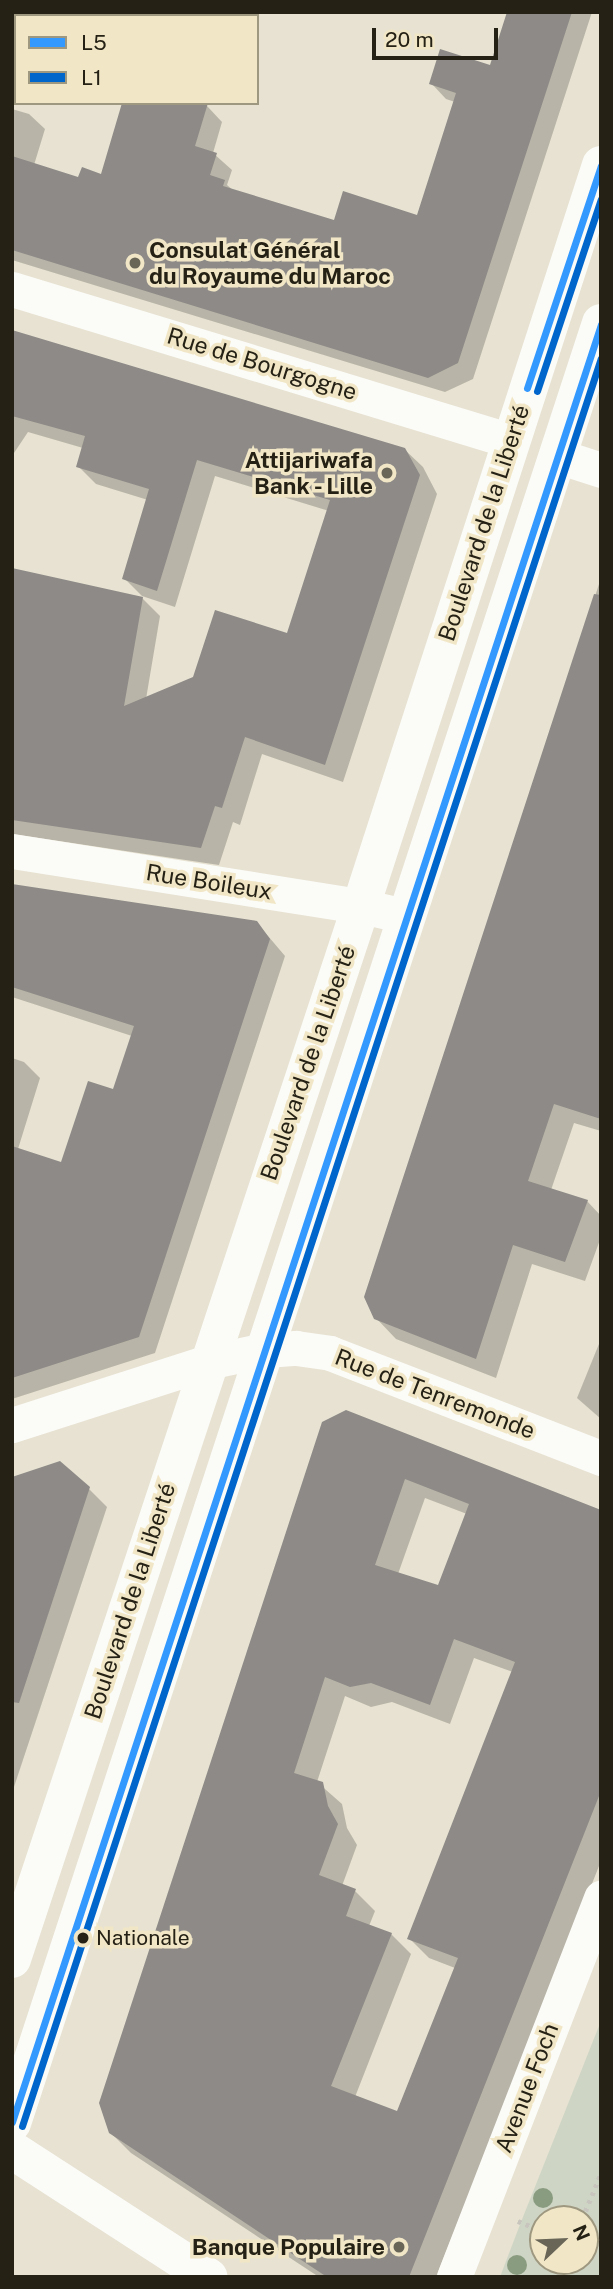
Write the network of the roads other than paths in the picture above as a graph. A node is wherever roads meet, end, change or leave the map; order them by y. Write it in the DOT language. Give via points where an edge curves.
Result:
graph roads {
  1 [pos="601,165"];
  2 [pos="12,289"];
  3 [pos="601,323"];
  4 [pos="511,441"];
  5 [pos="558,456"];
  6 [pos="601,470"];
  7 [pos="12,851"];
  8 [pos="361,905"];
  9 [pos="405,916"];
  10 [pos="265,1350"];
  11 [pos="208,1362"];
  12 [pos="12,1425"];
  13 [pos="601,1458"];
  14 [pos="601,1898"];
  15 [pos="12,1959"];
  16 [pos="12,2123"];
  17 [pos="12,2150"];
  18 [pos="208,2277"];
  19 [pos="454,2277"];
  1 -- 4 [label="main road, Boulevard de la Liberté"];
  2 -- 4 [label="street, Rue de Bourgogne"];
  3 -- 5 [label="main road, Boulevard de la Liberté"];
  4 -- 8 [label="main road, Boulevard de la Liberté"];
  5 -- 6 [label="street"];
  5 -- 9 [label="main road, Boulevard de la Liberté"];
  7 -- 8 [label="street, Rue Boileux"];
  8 -- 9 [label="street, Rue Boileux"];
  8 -- 11 [label="main road, Boulevard de la Liberté"];
  9 -- 10 [label="main road, Boulevard de la Liberté"];
  10 -- 11 [label="street, Rue de Tenremonde"];
  10 -- 13 [label="street, Rue de Tenremonde" via="330,1353"];
  10 -- 16 [label="main road, Boulevard de la Liberté"];
  11 -- 12 [label="street, Rue de Tenremonde"];
  11 -- 15 [label="main road, Boulevard de la Liberté"];
  14 -- 19 [label="street, Avenue Foch"];
  17 -- 18 [label="main road"];
}
